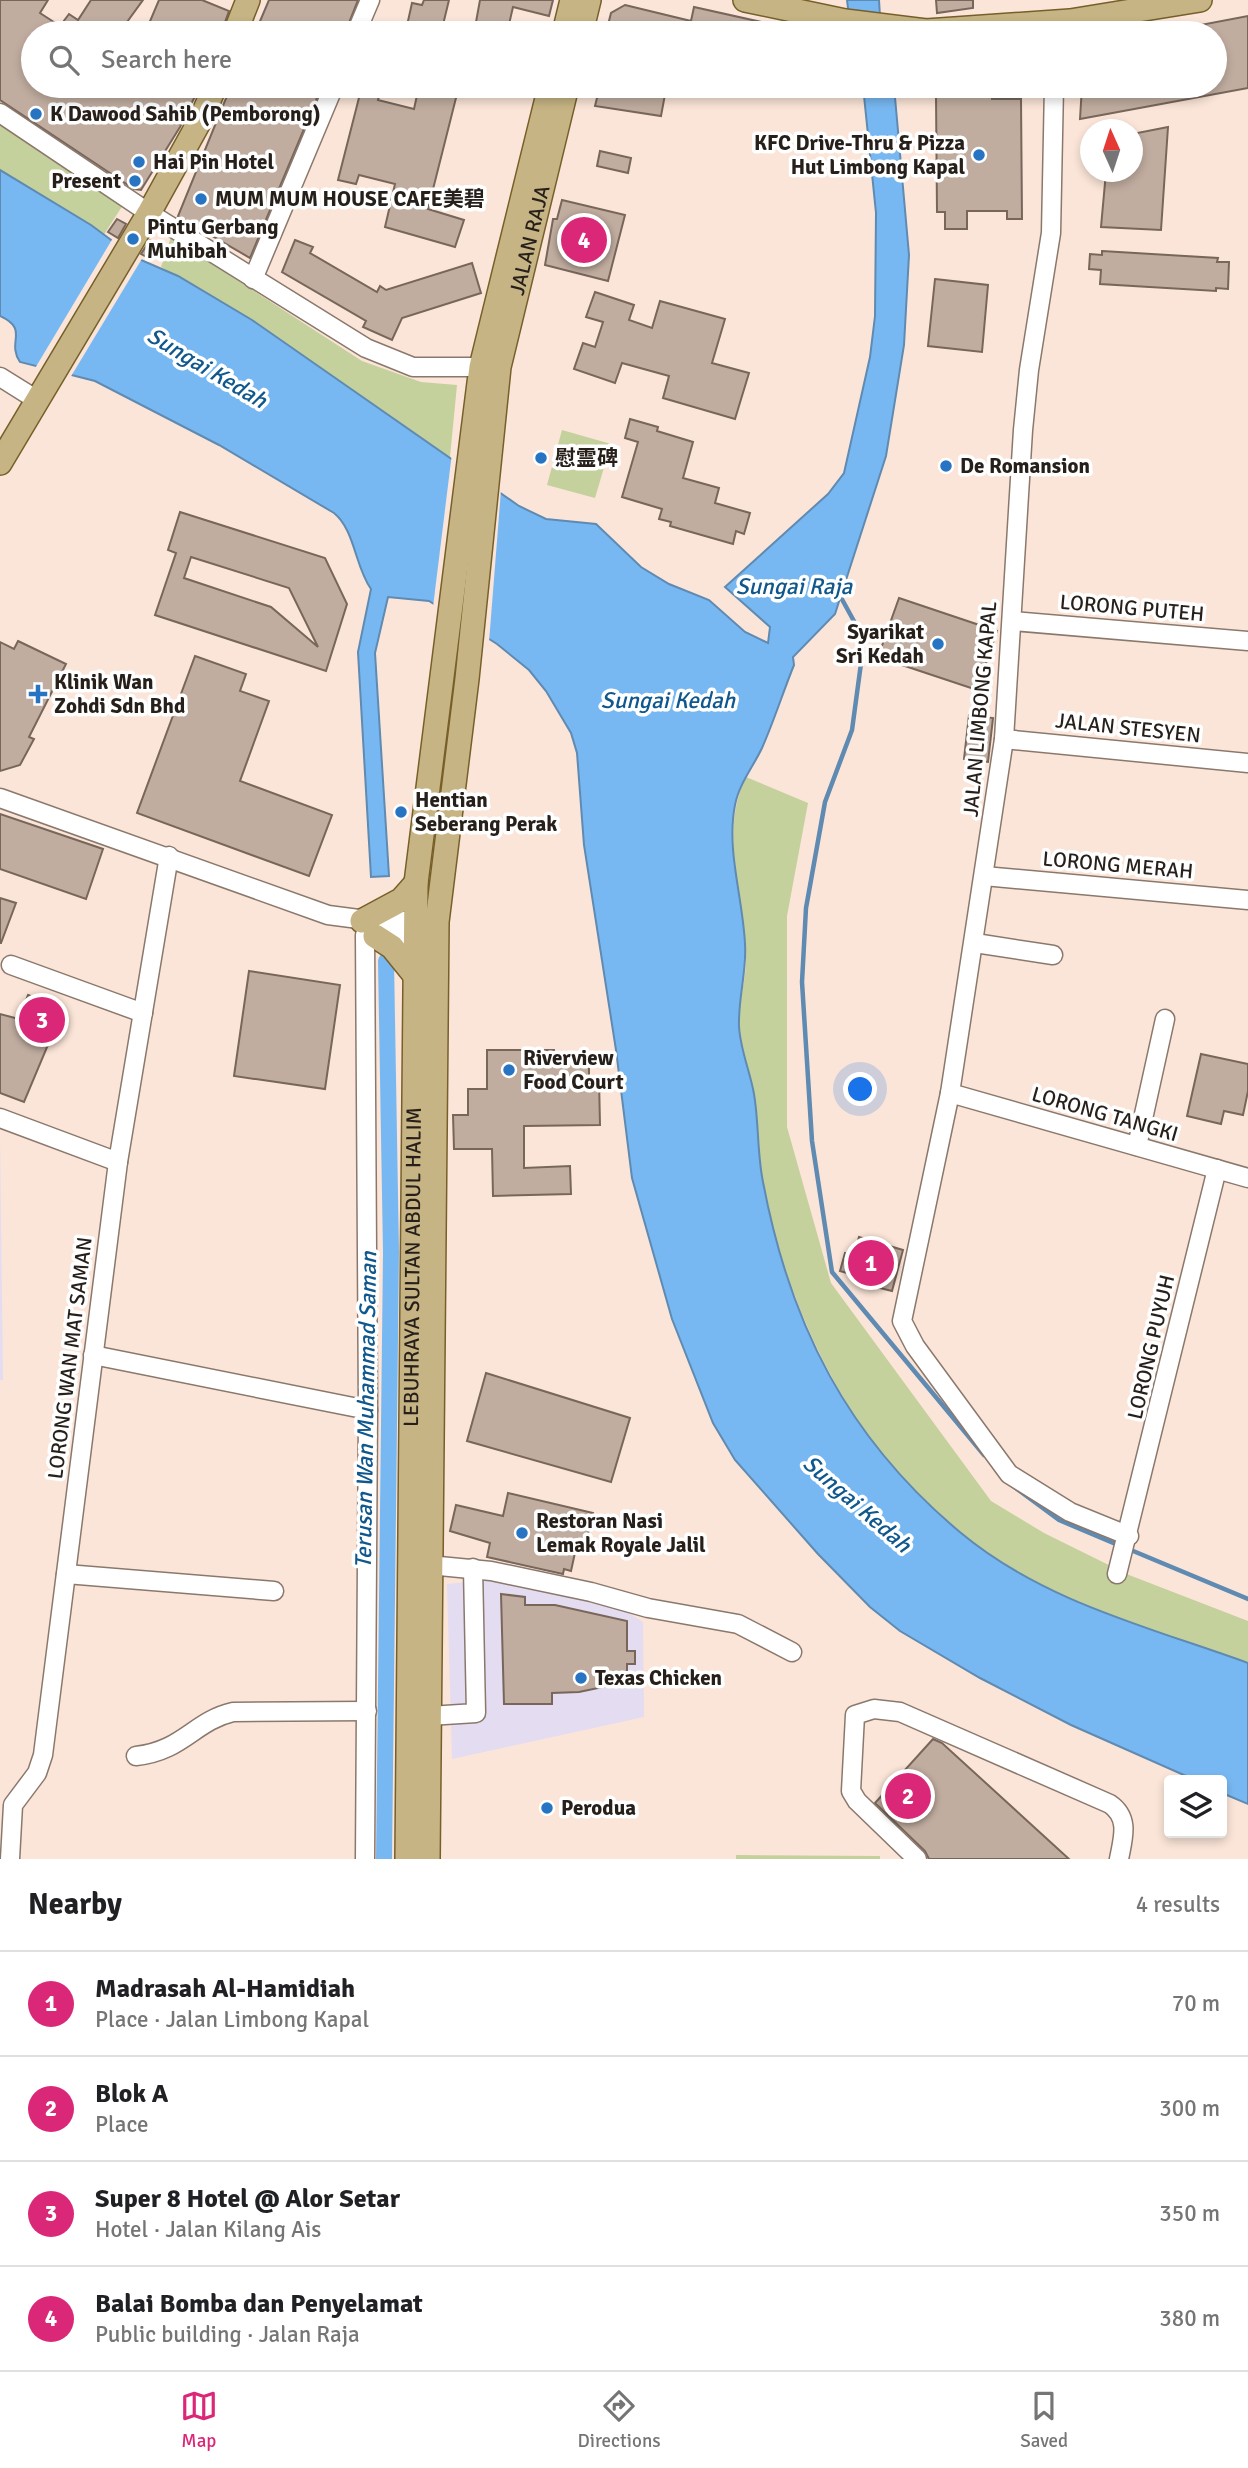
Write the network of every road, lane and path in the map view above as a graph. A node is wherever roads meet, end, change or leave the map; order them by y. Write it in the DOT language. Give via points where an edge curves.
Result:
graph roads {
  1 [pos="370,0"];
  2 [pos="745,0"];
  3 [pos="1200,0"];
  4 [pos="246,1"];
  5 [pos="585,1"];
  6 [pos="239,21"];
  7 [pos="361,21"];
  8 [pos="572,21"];
  9 [pos="582,21"];
  10 [pos="845,21"];
  11 [pos="1098,21"];
  12 [pos="210,98"];
  13 [pos="329,98"];
  14 [pos="547,98"];
  15 [pos="565,98"];
  16 [pos="1054,98"];
  17 [pos="0,113"];
  18 [pos="144,220"];
  19 [pos="253,279"];
  20 [pos="490,367"];
  21 [pos="0,377"];
  22 [pos="41,394"];
  23 [pos="486,395"];
  24 [pos="0,463"];
  25 [pos="1012,621"];
  26 [pos="1248,641"];
  27 [pos="1004,738"];
  28 [pos="1248,763"];
  29 [pos="0,798"];
  30 [pos="169,856"];
  31 [pos="984,876"];
  32 [pos="416,883"];
  33 [pos="1248,900"];
  34 [pos="425,929"];
  35 [pos="367,930"];
  36 [pos="975,943"];
  37 [pos="1053,955"];
  38 [pos="10,965"];
  39 [pos="413,973"];
  40 [pos="143,1013"];
  41 [pos="1166,1019"];
  42 [pos="950,1093"];
  43 [pos="0,1118"];
  44 [pos="1138,1146"];
  45 [pos="118,1162"];
  46 [pos="1217,1169"];
  47 [pos="1248,1178"];
  48 [pos="93,1355"];
  49 [pos="368,1410"];
  50 [pos="1123,1554"];
  51 [pos="429,1565"];
  52 [pos="473,1568"];
  53 [pos="66,1574"];
  54 [pos="274,1591"];
  55 [pos="792,1652"];
  56 [pos="367,1711"];
  57 [pos="429,1716"];
  58 [pos="136,1756"];
  59 [pos="10,1859"];
  60 [pos="365,1859"];
  61 [pos="407,1859"];
  62 [pos="429,1859"];
  63 [pos="917,1859"];
  64 [pos="1119,1859"];
  1 -- 7 [label="street"];
  2 -- 10 [label="main road"];
  3 -- 11 [label="main road"];
  4 -- 6 [label="main road"];
  5 -- 8 [label="main road"];
  5 -- 9 [label="main road"];
  12 -- 18 [label="main road"];
  13 -- 19 [label="street"];
  14 -- 20 [label="main road, JALAN RAJA"];
  15 -- 20 [label="main road, JALAN RAJA"];
  16 -- 25 [label="street, JALAN LIMBONG KAPAL" via="1051,233 1025,406"];
  17 -- 18 [label="street"];
  18 -- 19 [label="street"];
  18 -- 22 [label="main road"];
  19 -- 20 [label="street" via="366,348 413,367"];
  20 -- 23 [label="main road, JALAN RAJA"];
  21 -- 22 [label="street"];
  22 -- 24 [label="main road"];
  23 -- 32 [label="main road, LEBUHRAYA SULTAN ABDUL HALIM" via="441,676"];
  23 -- 34 [label="main road, LEBUHRAYA SULTAN ABDUL HALIM" via="467,679"];
  25 -- 26 [label="street, LORONG PUTEH"];
  25 -- 27 [label="street, JALAN LIMBONG KAPAL"];
  27 -- 28 [label="street, JALAN STESYEN"];
  27 -- 31 [label="street, JALAN LIMBONG KAPAL"];
  29 -- 30 [label="street"];
  30 -- 35 [label="street"];
  30 -- 40 [label="street, LORONG WAN MAT SAMAN"];
  31 -- 33 [label="street, LORONG MERAH"];
  31 -- 36 [label="street, JALAN LIMBONG KAPAL"];
  32 -- 34 [label="main road, LEBUHRAYA SULTAN ABDUL HALIM"];
  32 -- 35 [label="main road"];
  34 -- 35 [label="street"];
  34 -- 39 [label="main road, LEBUHRAYA SULTAN ABDUL HALIM"];
  34 -- 51 [label="main road, LEBUHRAYA SULTAN ABDUL HALIM"];
  35 -- 39 [label="main road" via="392,947"];
  35 -- 49 [label="street"];
  36 -- 37 [label="street"];
  36 -- 42 [label="street, JALAN LIMBONG KAPAL"];
  38 -- 40 [label="street"];
  39 -- 61 [label="main road, LEBUHRAYA SULTAN ABDUL HALIM"];
  40 -- 45 [label="street, LORONG WAN MAT SAMAN"];
  41 -- 44 [label="street"];
  42 -- 44 [label="street, LORONG TANGKI"];
  42 -- 50 [label="street, JALAN LIMBONG KAPAL" via="902,1312 905,1330 1009,1474 1070,1512"];
  43 -- 45 [label="street"];
  44 -- 46 [label="street, LORONG TANGKI"];
  45 -- 48 [label="street, LORONG WAN MAT SAMAN"];
  46 -- 47 [label="street, LORONG TANGKI"];
  46 -- 50 [label="street, LORONG PUYUH"];
  48 -- 49 [label="street"];
  48 -- 53 [label="street, LORONG WAN MAT SAMAN"];
  49 -- 56 [label="street"];
  51 -- 52 [label="street"];
  51 -- 57 [label="main road, LEBUHRAYA SULTAN ABDUL HALIM"];
  52 -- 55 [label="street" via="738,1624"];
  52 -- 57 [label="street" via="476,1713"];
  53 -- 54 [label="street"];
  53 -- 59 [label="street, LORONG WAN MAT SAMAN" via="43,1755 37,1773 13,1805"];
  56 -- 58 [label="street" via="233,1712 213,1719 171,1748"];
  56 -- 60 [label="street"];
  57 -- 62 [label="main road, LEBUHRAYA SULTAN ABDUL HALIM"];
  63 -- 64 [label="street" via="851,1791 855,1715 874,1709 900,1712 1110,1804 1119,1811 1124,1825"];
}
